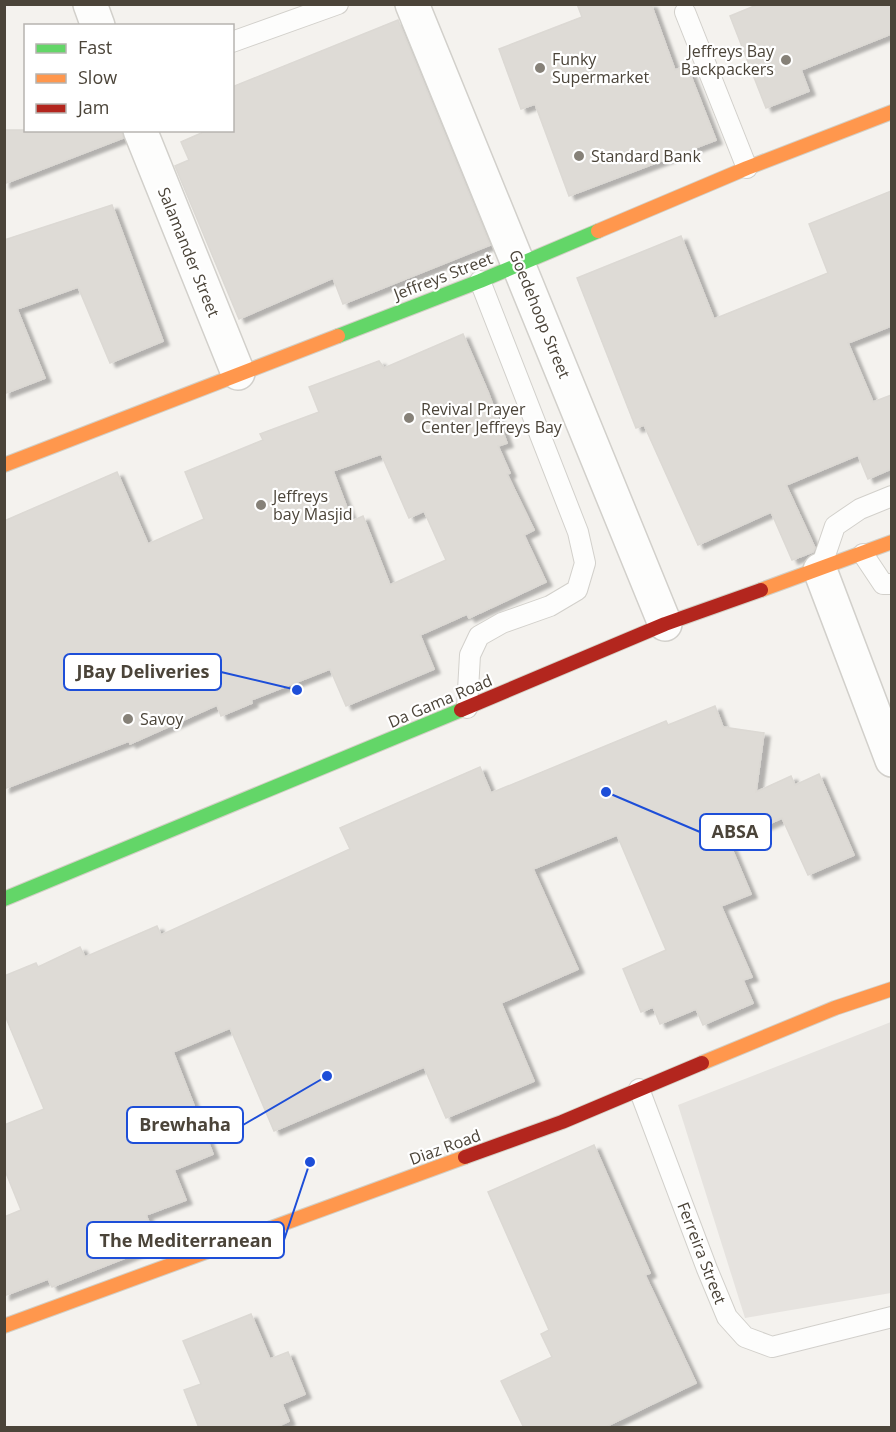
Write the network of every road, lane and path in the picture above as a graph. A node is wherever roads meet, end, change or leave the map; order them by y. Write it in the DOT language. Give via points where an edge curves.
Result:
graph roads {
  1 [pos="90,4"];
  2 [pos="338,4"];
  3 [pos="412,4"];
  4 [pos="685,12"];
  5 [pos="97,24"];
  6 [pos="234,41"];
  7 [pos="891,112"];
  8 [pos="141,132"];
  9 [pos="747,168"];
  10 [pos="519,264"];
  11 [pos="480,281"];
  12 [pos="238,373"];
  13 [pos="4,465"];
  14 [pos="891,496"];
  15 [pos="891,542"];
  16 [pos="863,554"];
  17 [pos="820,570"];
  18 [pos="891,584"];
  19 [pos="665,624"];
  20 [pos="467,708"];
  21 [pos="891,760"];
  22 [pos="4,899"];
  23 [pos="891,989"];
  24 [pos="639,1089"];
  25 [pos="891,1317"];
  26 [pos="4,1326"];
  1 -- 5 [label="street"];
  2 -- 6 [label="lane"];
  3 -- 10 [label="street, Goedehoop Street"];
  4 -- 9 [label="lane"];
  7 -- 9 [label="street, Jeffreys Street"];
  8 -- 12 [label="street, Salamander Street"];
  9 -- 10 [label="street, Jeffreys Street"];
  10 -- 11 [label="street, Jeffreys Street"];
  10 -- 19 [label="street, Goedehoop Street"];
  11 -- 12 [label="street, Jeffreys Street"];
  11 -- 20 [label="lane" via="578,532 585,563 577,590 550,606 502,623 479,636 470,655"];
  12 -- 13 [label="street, Jeffreys Street"];
  14 -- 17 [label="lane" via="860,509 835,526"];
  15 -- 16 [label="street, Da Gama Road"];
  16 -- 17 [label="street, Da Gama Road"];
  16 -- 18 [label="lane" via="883,584"];
  17 -- 19 [label="street, Da Gama Road"];
  17 -- 21 [label="street"];
  19 -- 20 [label="street, Da Gama Road"];
  20 -- 22 [label="street, Da Gama Road"];
  23 -- 24 [label="street, Diaz Road"];
  24 -- 25 [label="lane, Ferreira Street" via="706,1269 727,1317 745,1337 772,1347"];
  24 -- 26 [label="street, Diaz Road" via="562,1122"];
}
